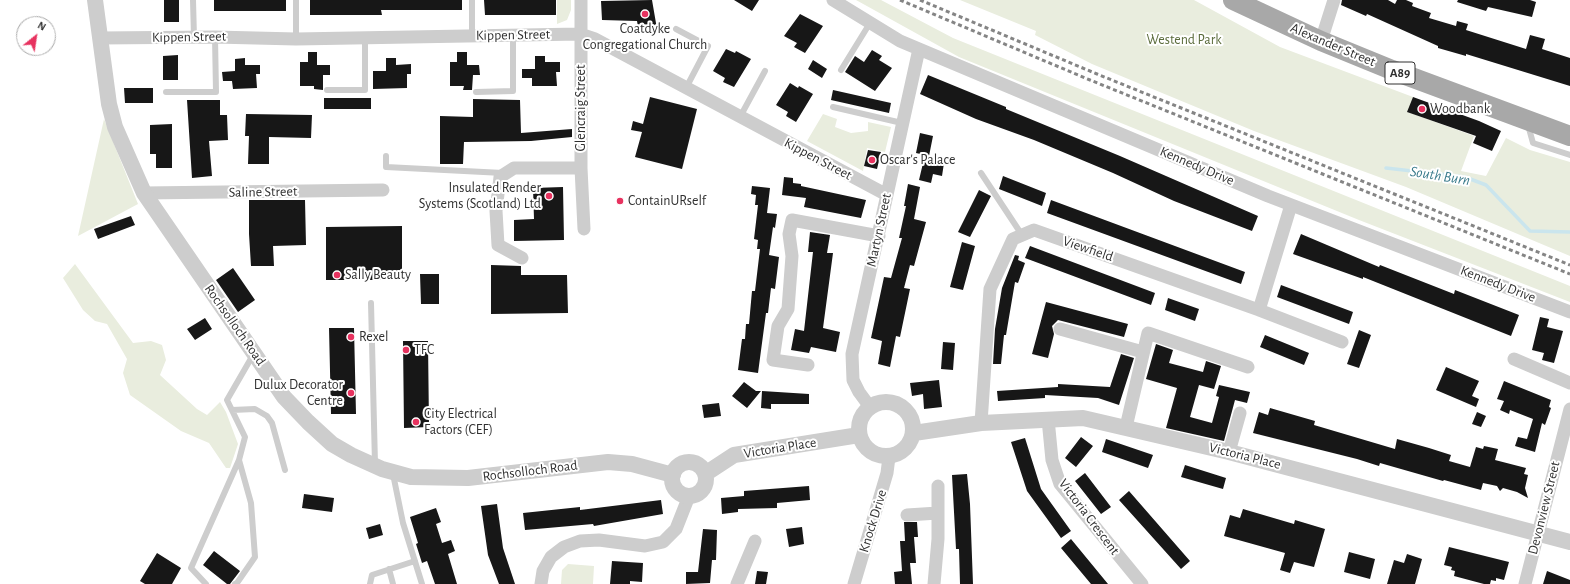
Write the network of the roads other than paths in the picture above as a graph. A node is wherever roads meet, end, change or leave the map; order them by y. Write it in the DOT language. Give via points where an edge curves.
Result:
graph roads {
  1 [pos="95,0"];
  2 [pos="193,0"];
  3 [pos="296,0"];
  4 [pos="472,0"];
  5 [pos="581,0"];
  6 [pos="833,0"];
  7 [pos="1233,0"];
  8 [pos="1334,0"];
  9 [pos="870,23"];
  10 [pos="676,29"];
  11 [pos="580,34"];
  12 [pos="513,35"];
  13 [pos="365,36"];
  14 [pos="472,36"];
  15 [pos="194,37"];
  16 [pos="215,37"];
  17 [pos="100,38"];
  18 [pos="296,39"];
  19 [pos="1322,41"];
  20 [pos="919,49"];
  21 [pos="841,70"];
  22 [pos="765,71"];
  23 [pos="686,88"];
  24 [pos="327,90"];
  25 [pos="166,92"];
  26 [pos="476,92"];
  27 [pos="833,106"];
  28 [pos="740,118"];
  29 [pos="1526,120"];
  30 [pos="902,123"];
  31 [pos="1570,136"];
  32 [pos="1570,155"];
  33 [pos="386,156"];
  34 [pos="581,168"];
  35 [pos="506,173"];
  36 [pos="981,173"];
  37 [pos="383,190"];
  38 [pos="144,194"];
  39 [pos="887,195"];
  40 [pos="1291,205"];
  41 [pos="584,229"];
  42 [pos="1022,235"];
  43 [pos="879,236"];
  44 [pos="522,258"];
  45 [pos="371,304"];
  46 [pos="1259,310"];
  47 [pos="1570,312"];
  48 [pos="1060,329"];
  49 [pos="1342,342"];
  50 [pos="1143,352"];
  51 [pos="254,353"];
  52 [pos="1514,359"];
  53 [pos="808,365"];
  54 [pos="1248,367"];
  55 [pos="1570,383"];
  56 [pos="870,407"];
  57 [pos="232,410"];
  58 [pos="1570,410"];
  59 [pos="1240,413"];
  60 [pos="1048,419"];
  61 [pos="981,423"];
  62 [pos="1126,427"];
  63 [pos="914,433"];
  64 [pos="859,435"];
  65 [pos="1229,452"];
  66 [pos="889,456"];
  67 [pos="239,460"];
  68 [pos="376,465"];
  69 [pos="285,470"];
  70 [pos="393,472"];
  71 [pos="705,474"];
  72 [pos="673,475"];
  73 [pos="938,486"];
  74 [pos="689,496"];
  75 [pos="938,513"];
  76 [pos="908,515"];
  77 [pos="1538,533"];
  78 [pos="755,541"];
  79 [pos="1570,542"];
  80 [pos="415,561"];
  81 [pos="389,569"];
  82 [pos="206,584"];
  83 [pos="235,584"];
  84 [pos="370,584"];
  85 [pos="393,584"];
  86 [pos="422,584"];
  87 [pos="541,584"];
  88 [pos="737,584"];
  89 [pos="854,584"];
  90 [pos="934,584"];
  91 [pos="1142,584"];
  92 [pos="1525,584"];
  1 -- 17 [label="street, Rochsolloch Road"];
  2 -- 15 [label="lane"];
  3 -- 18 [label="lane"];
  4 -- 14 [label="lane"];
  5 -- 11 [label="street, Glencraig Street"];
  6 -- 9 [label="street, Kennedy Drive"];
  7 -- 19 [label="main road, Alexander Street / A89"];
  8 -- 19 [label="street"];
  9 -- 20 [label="street, Kennedy Drive"];
  9 -- 21 [label="lane"];
  10 -- 23 [label="lane" via="708,46"];
  11 -- 12 [label="street, Kippen Street"];
  11 -- 23 [label="street, Kippen Street" via="595,39"];
  11 -- 34 [label="street, Glencraig Street"];
  12 -- 14 [label="street, Kippen Street"];
  12 -- 26 [label="lane" via="513,91"];
  13 -- 14 [label="street, Kippen Street"];
  13 -- 18 [label="street, Kippen Street"];
  13 -- 24 [label="lane" via="365,90"];
  15 -- 16 [label="street, Kippen Street"];
  15 -- 17 [label="street, Kippen Street"];
  16 -- 18 [label="street, Kippen Street"];
  16 -- 25 [label="lane" via="216,92"];
  17 -- 38 [label="street, Rochsolloch Road" via="109,104 115,127"];
  19 -- 29 [label="main road, Alexander Street / A89" via="1422,82"];
  20 -- 30 [label="street, Martyn Street"];
  20 -- 40 [label="street, Kennedy Drive"];
  22 -- 28 [label="lane"];
  23 -- 28 [label="street, Kippen Street"];
  27 -- 30 [label="lane"];
  28 -- 39 [label="street, Kippen Street"];
  29 -- 31 [label="main road, Alexander Street / A89"];
  29 -- 32 [label="lane" via="1533,143"];
  30 -- 39 [label="street, Martyn Street"];
  33 -- 35 [label="lane" via="386,167"];
  34 -- 35 [label="street, Glencraig Street" via="514,168"];
  34 -- 41 [label="street, Glencraig Street"];
  35 -- 44 [label="street" via="500,177 496,211 498,245"];
  36 -- 42 [label="lane"];
  37 -- 38 [label="street, Saline Street"];
  38 -- 51 [label="street, Rochsolloch Road"];
  39 -- 43 [label="street, Martyn Street"];
  40 -- 46 [label="street"];
  40 -- 47 [label="street, Kennedy Drive"];
  42 -- 46 [label="street, Viewfield" via="1034,230"];
  42 -- 61 [label="street" via="1013,238 990,289"];
  43 -- 53 [label="street" via="792,220 789,234 792,256 788,309 778,326 773,360"];
  43 -- 56 [label="street, Martyn Street" via="852,354 854,380"];
  45 -- 68 [label="lane"];
  46 -- 49 [label="street, Viewfield"];
  48 -- 50 [label="street"];
  50 -- 54 [label="street" via="1148,333"];
  50 -- 62 [label="street"];
  51 -- 57 [label="lane" via="227,400"];
  51 -- 68 [label="street, Rochsolloch Road" via="284,398 308,422 332,444"];
  52 -- 55 [label="street"];
  56 -- 63 [label="street" via="878,403 896,403 910,415"];
  56 -- 64 [label="street" via="861,419"];
  57 -- 67 [label="lane" via="245,437"];
  57 -- 69 [label="lane" via="255,410 267,416 272,423"];
  58 -- 77 [label="street, Devonview Street"];
  59 -- 65 [label="street"];
  60 -- 61 [label="street, Victoria Place"];
  60 -- 62 [label="street, Victoria Place" via="1083,418"];
  60 -- 91 [label="street, Victoria Crescent" via="1052,460 1060,484"];
  61 -- 63 [label="street, Victoria Place"];
  62 -- 65 [label="street, Victoria Place"];
  63 -- 66 [label="street" via="905,449"];
  64 -- 66 [label="street" via="873,453"];
  64 -- 71 [label="street, Victoria Place" via="734,455"];
  65 -- 77 [label="street, Victoria Place"];
  66 -- 89 [label="street, Knock Drive" via="887,473"];
  67 -- 82 [label="lane" via="192,568"];
  67 -- 83 [label="lane" via="251,503 256,557"];
  68 -- 70 [label="street, Rochsolloch Road"];
  70 -- 72 [label="street, Rochsolloch Road" via="411,477 468,478 608,462 632,464"];
  70 -- 80 [label="lane" via="403,523"];
  71 -- 72 [label="street" via="697,464 687,463 680,466"];
  71 -- 74 [label="street" via="704,488 698,494"];
  72 -- 74 [label="street" via="673,484 677,491"];
  73 -- 75 [label="street"];
  74 -- 87 [label="street" via="676,529 663,542 645,546 600,540 580,541 564,547 551,557 543,571"];
  75 -- 76 [label="street"];
  75 -- 90 [label="street"];
  77 -- 79 [label="street, Victoria Place"];
  77 -- 92 [label="street, Devonview Street"];
  78 -- 88 [label="street"];
  80 -- 81 [label="lane"];
  80 -- 86 [label="lane"];
  81 -- 84 [label="lane" via="372,575"];
  81 -- 85 [label="lane"];
}
